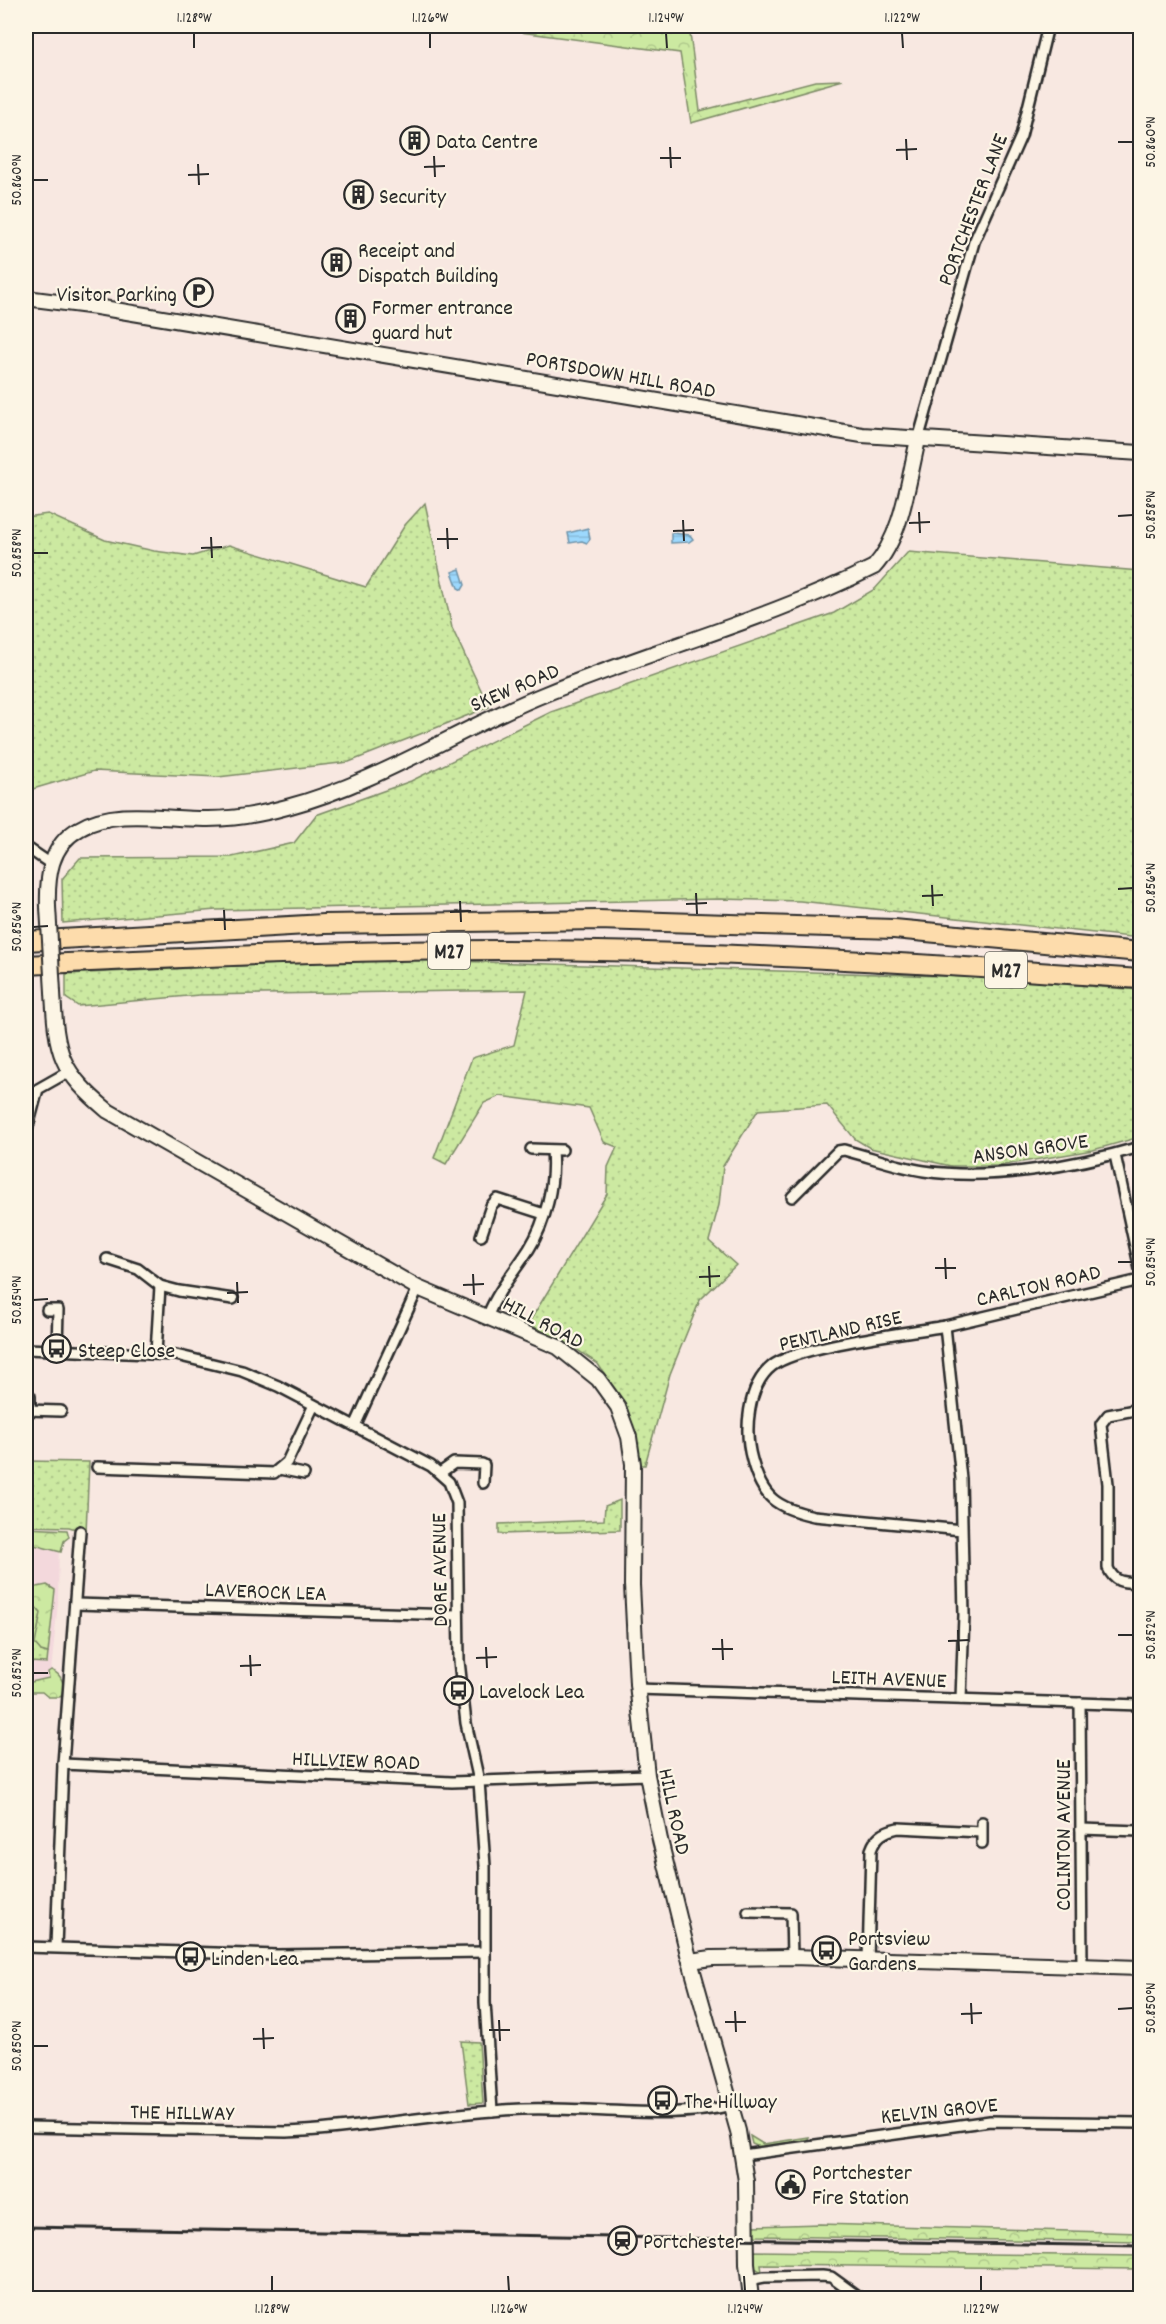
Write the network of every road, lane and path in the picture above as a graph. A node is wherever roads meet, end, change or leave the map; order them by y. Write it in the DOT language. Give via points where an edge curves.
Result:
graph roads {
  1 [pos="1048,26"];
  2 [pos="26,298"];
  3 [pos="918,440"];
  4 [pos="1140,453"];
  5 [pos="26,847"];
  6 [pos="51,864"];
  7 [pos="26,941"];
  8 [pos="1140,952"];
  9 [pos="26,965"];
  10 [pos="1140,979"];
  11 [pos="68,1072"];
  12 [pos="26,1134"];
  13 [pos="1140,1147"];
  14 [pos="531,1149"];
  15 [pos="562,1149"];
  16 [pos="552,1151"];
  17 [pos="1115,1155"];
  18 [pos="792,1197"];
  19 [pos="544,1214"];
  20 [pos="480,1236"];
  21 [pos="107,1259"];
  22 [pos="1140,1269"];
  23 [pos="1140,1280"];
  24 [pos="160,1286"];
  25 [pos="418,1288"];
  26 [pos="233,1299"];
  27 [pos="47,1310"];
  28 [pos="488,1315"];
  29 [pos="945,1326"];
  30 [pos="26,1349"];
  31 [pos="57,1349"];
  32 [pos="156,1353"];
  33 [pos="30,1396"];
  34 [pos="314,1404"];
  35 [pos="1140,1409"];
  36 [pos="28,1410"];
  37 [pos="61,1411"];
  38 [pos="355,1426"];
  39 [pos="97,1467"];
  40 [pos="279,1469"];
  41 [pos="440,1473"];
  42 [pos="304,1474"];
  43 [pos="483,1483"];
  44 [pos="962,1530"];
  45 [pos="80,1531"];
  46 [pos="1140,1583"];
  47 [pos="75,1604"];
  48 [pos="457,1615"];
  49 [pos="637,1689"];
  50 [pos="961,1699"];
  51 [pos="1080,1703"];
  52 [pos="1140,1705"];
  53 [pos="63,1764"];
  54 [pos="647,1774"];
  55 [pos="479,1781"];
  56 [pos="1081,1829"];
  57 [pos="1140,1831"];
  58 [pos="982,1843"];
  59 [pos="748,1912"];
  60 [pos="26,1947"];
  61 [pos="56,1947"];
  62 [pos="485,1952"];
  63 [pos="792,1957"];
  64 [pos="867,1960"];
  65 [pos="690,1961"];
  66 [pos="1082,1966"];
  67 [pos="1140,1968"];
  68 [pos="732,2104"];
  69 [pos="492,2111"];
  70 [pos="1140,2123"];
  71 [pos="26,2127"];
  72 [pos="743,2155"];
  73 [pos="749,2280"];
  74 [pos="751,2298"];
  75 [pos="861,2298"];
  1 -- 3 [label="street, PORTCHESTER LANE" via="1021,136 974,242"];
  2 -- 3 [label="street, PORTSDOWN HILL ROAD" via="132,312 862,435"];
  3 -- 4 [label="street, PORTSDOWN HILL ROAD"];
  3 -- 6 [label="street, SKEW ROAD" via="896,528 885,555 874,567 746,622 489,717 336,792 239,816 117,816 94,821 61,844"];
  5 -- 6 [label="street"];
  6 -- 11 [label="street, HILL ROAD, bridge" via="48,907 55,1023"];
  7 -- 8 [label="highway, M27" via="324,924 598,920 894,929"];
  9 -- 10 [label="highway, M27" via="323,951 596,951 872,960"];
  11 -- 12 [label="street" via="38,1089"];
  11 -- 25 [label="street, HILL ROAD" via="85,1092 117,1116"];
  13 -- 17 [label="street, ANSON GROVE"];
  14 -- 16 [label="street"];
  15 -- 16 [label="street"];
  16 -- 19 [label="street" via="553,1169"];
  17 -- 18 [label="street, ANSON GROVE" via="992,1176 968,1176 897,1166 844,1150 838,1151"];
  17 -- 22 [label="street, ANSON GROVE"];
  19 -- 20 [label="street" via="497,1199"];
  19 -- 28 [label="street" via="531,1246 497,1293"];
  21 -- 24 [label="street" via="138,1269"];
  23 -- 29 [label="street, CARLTON ROAD"];
  24 -- 26 [label="street"];
  24 -- 32 [label="street"];
  25 -- 28 [label="street, HILL ROAD"];
  25 -- 38 [label="street"];
  27 -- 31 [label="street" via="58,1310"];
  28 -- 49 [label="street, HILL ROAD" via="576,1359 609,1392 624,1421 634,1478 632,1585"];
  29 -- 44 [label="street" via="958,1437"];
  29 -- 44 [label="street, PENTLAND RISE" via="834,1346 781,1361 770,1368 754,1396 748,1434 762,1488 774,1502 794,1512"];
  30 -- 31 [label="street, DORE AVENUE"];
  31 -- 32 [label="street, DORE AVENUE"];
  32 -- 34 [label="street, DORE AVENUE" via="223,1364"];
  33 -- 36 [label="street"];
  34 -- 38 [label="street, DORE AVENUE"];
  34 -- 40 [label="street" via="294,1450"];
  35 -- 46 [label="street" via="1108,1415 1101,1424 1108,1484 1108,1568 1112,1578 1120,1582"];
  36 -- 37 [label="street"];
  38 -- 41 [label="street, DORE AVENUE"];
  39 -- 40 [label="street" via="265,1474"];
  40 -- 42 [label="street"];
  41 -- 43 [label="street" via="454,1463 482,1464"];
  41 -- 48 [label="street, DORE AVENUE" via="449,1482 457,1503"];
  44 -- 50 [label="street"];
  45 -- 47 [label="street"];
  47 -- 48 [label="street, LAVEROCK LEA"];
  47 -- 53 [label="street"];
  48 -- 55 [label="street, DORE AVENUE" via="466,1723"];
  49 -- 50 [label="street, LEITH AVENUE"];
  49 -- 54 [label="street, HILL ROAD"];
  50 -- 51 [label="street, LEITH AVENUE"];
  51 -- 52 [label="street, LEITH AVENUE"];
  51 -- 56 [label="street, COLINTON AVENUE"];
  53 -- 55 [label="street, HILLVIEW ROAD" via="305,1777"];
  53 -- 61 [label="street"];
  54 -- 55 [label="street, HILLVIEW ROAD"];
  54 -- 65 [label="street, HILL ROAD"];
  55 -- 62 [label="street, DORE AVENUE" via="485,1866"];
  56 -- 57 [label="street"];
  56 -- 66 [label="street, COLINTON AVENUE"];
  58 -- 64 [label="street" via="981,1827 898,1828 877,1837 871,1850"];
  59 -- 63 [label="street" via="791,1913"];
  60 -- 61 [label="street"];
  61 -- 62 [label="street" via="277,1955"];
  62 -- 69 [label="street, DORE AVENUE"];
  63 -- 64 [label="street"];
  63 -- 65 [label="street"];
  64 -- 66 [label="street"];
  65 -- 68 [label="street, HILL ROAD"];
  66 -- 67 [label="street"];
  68 -- 69 [label="street, THE HILLWAY" via="701,2111"];
  68 -- 72 [label="street, HILL ROAD"];
  69 -- 71 [label="street, THE HILLWAY" via="296,2132"];
  70 -- 72 [label="street, KELVIN GROVE" via="990,2121"];
  72 -- 73 [label="street, HILL ROAD"];
  73 -- 74 [label="street, HILL ROAD"];
  73 -- 75 [label="street" via="831,2277"];
}
